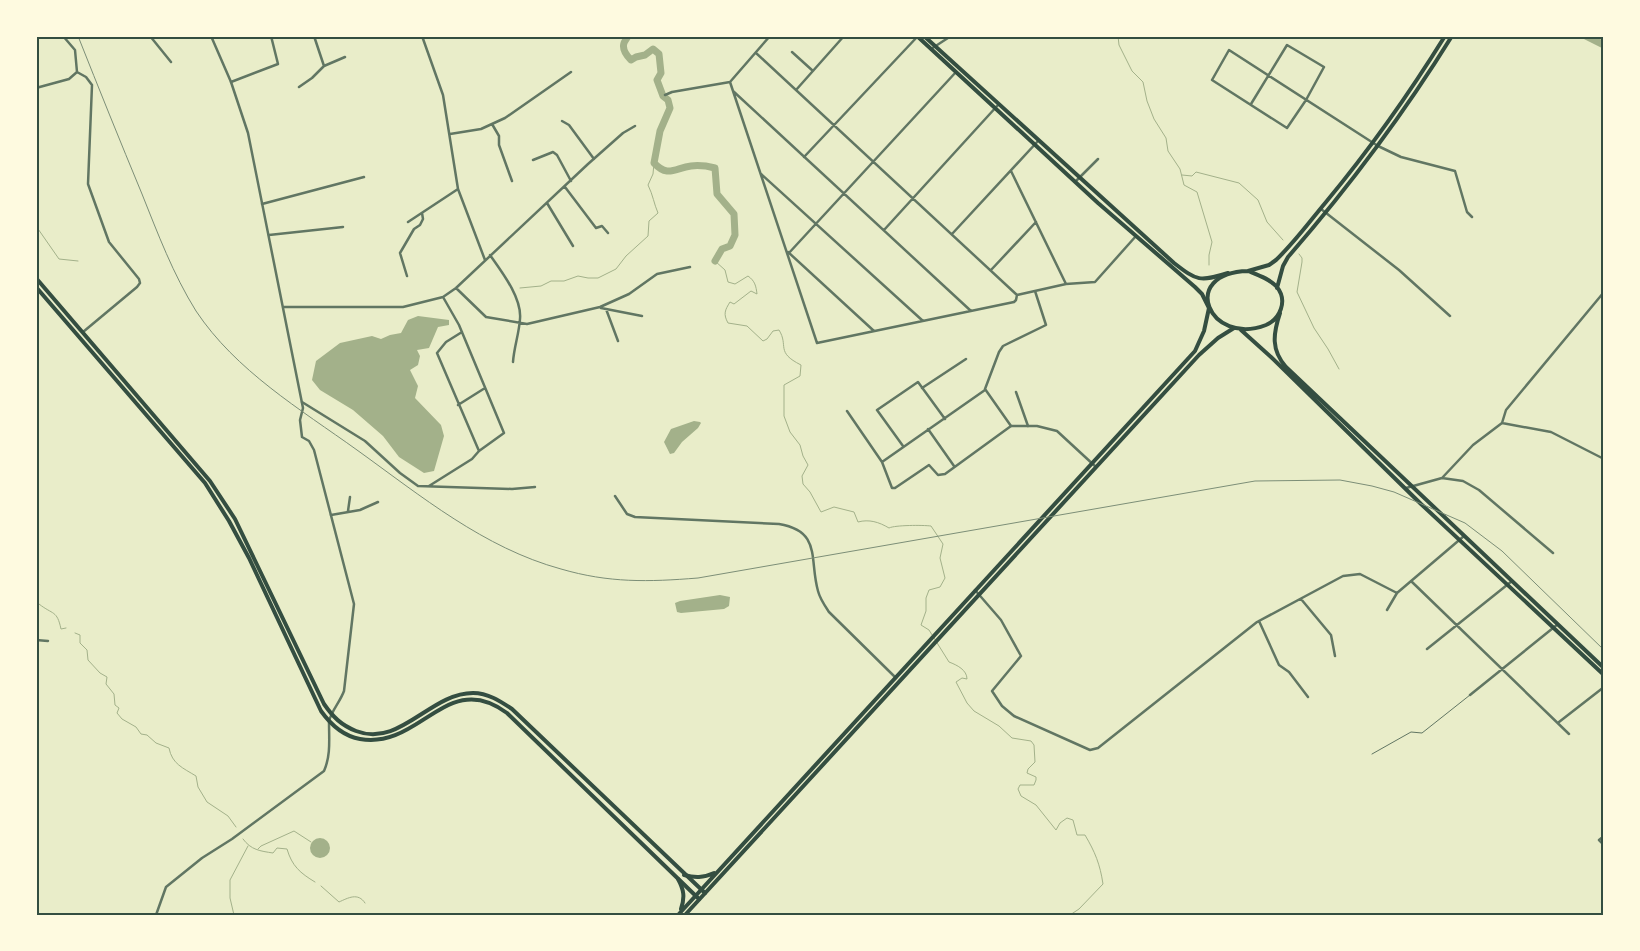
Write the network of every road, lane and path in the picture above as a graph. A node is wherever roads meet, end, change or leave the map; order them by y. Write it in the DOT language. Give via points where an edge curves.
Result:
graph roads {
  1 [pos="63,36"];
  2 [pos="150,36"];
  3 [pos="211,36"];
  4 [pos="271,36"];
  5 [pos="314,36"];
  6 [pos="422,36"];
  7 [pos="770,36"];
  8 [pos="844,36"];
  9 [pos="918,36"];
  10 [pos="924,36"];
  11 [pos="951,36"];
  12 [pos="1445,36"];
  13 [pos="1452,36"];
  14 [pos="932,48"];
  15 [pos="792,52"];
  16 [pos="756,53"];
  17 [pos="345,57"];
  18 [pos="171,62"];
  19 [pos="1428,63"];
  20 [pos="324,66"];
  21 [pos="1433,66"];
  22 [pos="813,71"];
  23 [pos="958,71"];
  24 [pos="77,72"];
  25 [pos="571,72"];
  26 [pos="1268,76"];
  27 [pos="231,82"];
  28 [pos="730,82"];
  29 [pos="299,87"];
  30 [pos="36,88"];
  31 [pos="796,90"];
  32 [pos="733,91"];
  33 [pos="665,95"];
  34 [pos="1306,100"];
  35 [pos="1251,104"];
  36 [pos="997,106"];
  37 [pos="562,121"];
  38 [pos="492,124"];
  39 [pos="635,126"];
  40 [pos="834,126"];
  41 [pos="450,134"];
  42 [pos="1373,142"];
  43 [pos="1037,143"];
  44 [pos="1378,146"];
  45 [pos="804,157"];
  46 [pos="594,159"];
  47 [pos="1098,159"];
  48 [pos="534,160"];
  49 [pos="874,162"];
  50 [pos="1011,172"];
  51 [pos="760,173"];
  52 [pos="364,177"];
  53 [pos="1078,179"];
  54 [pos="512,181"];
  55 [pos="571,181"];
  56 [pos="564,187"];
  57 [pos="458,190"];
  58 [pos="844,194"];
  59 [pos="913,198"];
  60 [pos="262,204"];
  61 [pos="547,204"];
  62 [pos="1320,209"];
  63 [pos="422,213"];
  64 [pos="1326,213"];
  65 [pos="1472,217"];
  66 [pos="408,222"];
  67 [pos="1036,222"];
  68 [pos="817,224"];
  69 [pos="343,227"];
  70 [pos="884,230"];
  71 [pos="608,233"];
  72 [pos="952,234"];
  73 [pos="1138,234"];
  74 [pos="269,235"];
  75 [pos="573,246"];
  76 [pos="788,253"];
  77 [pos="490,255"];
  78 [pos="485,260"];
  79 [pos="690,267"];
  80 [pos="991,270"];
  81 [pos="1248,271"];
  82 [pos="1228,273"];
  83 [pos="407,276"];
  84 [pos="36,278"];
  85 [pos="1066,284"];
  86 [pos="36,287"];
  87 [pos="456,288"];
  88 [pos="1278,288"];
  89 [pos="1035,291"];
  90 [pos="1604,292"];
  91 [pos="1017,294"];
  92 [pos="443,297"];
  93 [pos="284,307"];
  94 [pos="600,307"];
  95 [pos="1209,308"];
  96 [pos="606,310"];
  97 [pos="971,311"];
  98 [pos="1280,313"];
  99 [pos="642,316"];
  100 [pos="1450,316"];
  101 [pos="923,321"];
  102 [pos="520,324"];
  103 [pos="1234,328"];
  104 [pos="1240,330"];
  105 [pos="874,331"];
  106 [pos="83,332"];
  107 [pos="462,332"];
  108 [pos="618,341"];
  109 [pos="966,358"];
  110 [pos="513,362"];
  111 [pos="485,388"];
  112 [pos="922,388"];
  113 [pos="985,390"];
  114 [pos="1016,392"];
  115 [pos="302,402"];
  116 [pos="458,405"];
  117 [pos="847,412"];
  118 [pos="945,419"];
  119 [pos="1502,423"];
  120 [pos="1011,426"];
  121 [pos="1028,426"];
  122 [pos="928,429"];
  123 [pos="903,446"];
  124 [pos="479,451"];
  125 [pos="1604,459"];
  126 [pos="882,462"];
  127 [pos="1091,462"];
  128 [pos="954,466"];
  129 [pos="1096,467"];
  130 [pos="1442,478"];
  131 [pos="1412,486"];
  132 [pos="428,487"];
  133 [pos="535,487"];
  134 [pos="1406,488"];
  135 [pos="615,496"];
  136 [pos="350,497"];
  137 [pos="378,502"];
  138 [pos="348,511"];
  139 [pos="331,515"];
  140 [pos="1464,536"];
  141 [pos="1460,540"];
  142 [pos="1553,553"];
  143 [pos="1411,581"];
  144 [pos="1510,582"];
  145 [pos="974,590"];
  146 [pos="1397,592"];
  147 [pos="979,594"];
  148 [pos="1301,598"];
  149 [pos="1386,610"];
  150 [pos="1259,621"];
  151 [pos="1558,624"];
  152 [pos="1457,625"];
  153 [pos="1554,627"];
  154 [pos="36,640"];
  155 [pos="48,641"];
  156 [pos="1427,649"];
  157 [pos="1335,656"];
  158 [pos="1502,668"];
  159 [pos="1604,668"];
  160 [pos="1604,675"];
  161 [pos="894,676"];
  162 [pos="899,680"];
  163 [pos="1604,687"];
  164 [pos="1470,695"];
  165 [pos="1308,697"];
  166 [pos="331,714"];
  167 [pos="329,722"];
  168 [pos="1559,722"];
  169 [pos="1569,734"];
  170 [pos="1372,754"];
  171 [pos="1604,836"];
  172 [pos="1604,845"];
  173 [pos="716,873"];
  174 [pos="684,875"];
  175 [pos="678,878"];
  176 [pos="700,890"];
  177 [pos="705,893"];
  178 [pos="695,896"];
  179 [pos="699,899"];
  180 [pos="678,914"];
  181 [pos="156,915"];
  182 [pos="685,915"];
  1 -- 24 [label="street" via="75,50"];
  2 -- 18 [label="street"];
  3 -- 27 [label="street"];
  4 -- 27 [label="street" via="278,64"];
  5 -- 20 [label="street"];
  6 -- 41 [label="street" via="443,95"];
  7 -- 16 [label="street"];
  8 -- 22 [label="street"];
  9 -- 14 [label="main road"];
  9 -- 40 [label="street"];
  10 -- 14 [label="main road"];
  11 -- 14 [label="street"];
  12 -- 19 [label="main road"];
  13 -- 21 [label="main road"];
  14 -- 23 [label="main road"];
  15 -- 22 [label="street"];
  16 -- 28 [label="street"];
  16 -- 31 [label="street"];
  17 -- 20 [label="street"];
  19 -- 21 [label="main road"];
  19 -- 42 [label="main road"];
  20 -- 29 [label="street"];
  21 -- 44 [label="main road"];
  22 -- 31 [label="street"];
  23 -- 36 [label="main road"];
  23 -- 49 [label="street"];
  24 -- 30 [label="street" via="69,79"];
  24 -- 106 [label="street" via="92,85 88,184 109,242 140,283"];
  25 -- 38 [label="street"];
  26 -- 34 [label="street"];
  26 -- 34 [label="street" via="1287,45 1324,67"];
  26 -- 35 [label="street"];
  26 -- 35 [label="street" via="1229,50 1212,80"];
  27 -- 60 [label="street" via="248,133"];
  28 -- 32 [label="street"];
  28 -- 33 [label="street"];
  31 -- 40 [label="street"];
  32 -- 45 [label="street"];
  32 -- 51 [label="street"];
  34 -- 35 [label="street" via="1287,128"];
  34 -- 42 [label="street"];
  36 -- 43 [label="main road"];
  36 -- 59 [label="street"];
  37 -- 46 [label="street" via="569,125"];
  38 -- 41 [label="street" via="482,129"];
  38 -- 54 [label="street" via="499,136"];
  39 -- 46 [label="street"];
  40 -- 45 [label="street"];
  40 -- 49 [label="street"];
  41 -- 57 [label="street"];
  42 -- 44 [label="street"];
  42 -- 62 [label="main road"];
  43 -- 50 [label="street"];
  43 -- 53 [label="main road"];
  44 -- 64 [label="main road"];
  44 -- 65 [label="street" via="1401,157 1455,171"];
  45 -- 58 [label="street"];
  46 -- 55 [label="street"];
  47 -- 53 [label="street"];
  48 -- 55 [label="street" via="553,152"];
  49 -- 58 [label="street"];
  49 -- 59 [label="street"];
  50 -- 67 [label="street"];
  50 -- 72 [label="street"];
  51 -- 68 [label="street"];
  51 -- 76 [label="street"];
  52 -- 60 [label="street"];
  53 -- 73 [label="main road"];
  55 -- 56 [label="street"];
  56 -- 61 [label="street"];
  56 -- 71 [label="street" via="596,228 602,226"];
  57 -- 63 [label="street"];
  57 -- 78 [label="street"];
  58 -- 68 [label="street"];
  58 -- 70 [label="street"];
  59 -- 70 [label="street"];
  59 -- 72 [label="street"];
  60 -- 74 [label="street"];
  61 -- 75 [label="street"];
  61 -- 77 [label="street"];
  62 -- 64 [label="street"];
  62 -- 81 [label="main road" via="1276,260"];
  63 -- 66 [label="street"];
  63 -- 83 [label="street" via="420,225 414,229 400,253"];
  64 -- 88 [label="main road" via="1288,256"];
  64 -- 100 [label="street" via="1399,270"];
  67 -- 80 [label="street"];
  67 -- 85 [label="street"];
  68 -- 76 [label="street"];
  68 -- 101 [label="street"];
  69 -- 74 [label="street"];
  70 -- 97 [label="street"];
  72 -- 80 [label="street"];
  73 -- 82 [label="main road" via="1189,275 1206,279"];
  73 -- 85 [label="street" via="1095,282"];
  73 -- 95 [label="main road" via="1202,294"];
  74 -- 93 [label="street"];
  76 -- 105 [label="street"];
  76 -- 105 [label="street" via="817,343"];
  77 -- 78 [label="street"];
  77 -- 102 [label="street" via="507,280 519,307"];
  78 -- 87 [label="street"];
  79 -- 94 [label="street" via="657,274 629,294"];
  80 -- 91 [label="street"];
  81 -- 82 [label="main road"];
  81 -- 88 [label="main road"];
  82 -- 95 [label="main road" via="1210,287"];
  84 -- 106 [label="main road"];
  85 -- 89 [label="street"];
  86 -- 167 [label="main road" via="205,483 249,558"];
  87 -- 92 [label="street"];
  87 -- 102 [label="street" via="486,316"];
  88 -- 98 [label="main road" via="1282,302"];
  89 -- 91 [label="street"];
  89 -- 113 [label="street" via="1046,325 1003,346"];
  90 -- 119 [label="street" via="1506,410"];
  91 -- 97 [label="street" via="1014,302"];
  92 -- 93 [label="street" via="403,307"];
  92 -- 107 [label="street"];
  93 -- 115 [label="street"];
  94 -- 96 [label="street"];
  94 -- 102 [label="street"];
  95 -- 103 [label="main road" via="1221,321"];
  95 -- 127 [label="main road" via="1195,351"];
  96 -- 99 [label="street"];
  96 -- 108 [label="street"];
  97 -- 101 [label="street"];
  98 -- 104 [label="main road" via="1268,324"];
  98 -- 131 [label="main road" via="1274,335 1279,359"];
  101 -- 105 [label="street"];
  102 -- 110 [label="street"];
  103 -- 104 [label="main road"];
  103 -- 129 [label="main road" via="1199,355"];
  104 -- 134 [label="main road"];
  106 -- 166 [label="main road" via="223,499"];
  107 -- 111 [label="street"];
  107 -- 116 [label="street" via="446,342 437,353"];
  109 -- 112 [label="street"];
  111 -- 116 [label="street"];
  111 -- 124 [label="street" via="504,433"];
  112 -- 118 [label="street"];
  112 -- 123 [label="street" via="918,382 877,410"];
  113 -- 118 [label="street"];
  113 -- 120 [label="street"];
  114 -- 121 [label="street"];
  115 -- 132 [label="street" via="365,441 412,483"];
  115 -- 139 [label="street" via="302,437 314,450"];
  116 -- 124 [label="street"];
  117 -- 126 [label="street"];
  118 -- 122 [label="street"];
  119 -- 125 [label="street" via="1551,432"];
  119 -- 130 [label="street" via="1473,445"];
  120 -- 121 [label="street"];
  120 -- 128 [label="street"];
  121 -- 127 [label="street" via="1057,431"];
  122 -- 123 [label="street"];
  122 -- 128 [label="street"];
  123 -- 126 [label="street"];
  124 -- 132 [label="street"];
  126 -- 128 [label="street" via="892,488 929,465 941,476"];
  127 -- 129 [label="street"];
  127 -- 145 [label="main road"];
  129 -- 147 [label="main road"];
  130 -- 131 [label="street"];
  130 -- 142 [label="street" via="1463,481 1479,490"];
  131 -- 134 [label="street"];
  131 -- 140 [label="main road"];
  132 -- 133 [label="street"];
  134 -- 141 [label="main road"];
  135 -- 161 [label="street" via="627,514 635,517 793,526 809,541 818,592 829,612"];
  136 -- 138 [label="street"];
  137 -- 138 [label="street"];
  138 -- 139 [label="street"];
  139 -- 166 [label="street" via="354,604 344,691"];
  140 -- 141 [label="street"];
  140 -- 144 [label="main road"];
  141 -- 143 [label="street"];
  141 -- 144 [label="main road"];
  143 -- 146 [label="street"];
  143 -- 152 [label="street"];
  144 -- 151 [label="main road"];
  144 -- 152 [label="street"];
  144 -- 153 [label="main road"];
  145 -- 147 [label="street"];
  145 -- 161 [label="main road"];
  146 -- 148 [label="street" via="1360,574 1351,574"];
  146 -- 149 [label="street"];
  147 -- 150 [label="street" via="1001,620 1021,656 992,690 1002,706 1014,716 1090,750 1098,748"];
  147 -- 162 [label="main road"];
  148 -- 150 [label="street"];
  148 -- 157 [label="street" via="1331,635"];
  150 -- 165 [label="street" via="1279,665"];
  151 -- 153 [label="street"];
  151 -- 159 [label="main road"];
  152 -- 156 [label="street"];
  152 -- 158 [label="street"];
  153 -- 158 [label="street"];
  153 -- 160 [label="main road"];
  154 -- 155 [label="street"];
  158 -- 164 [label="street"];
  158 -- 168 [label="street"];
  161 -- 162 [label="street"];
  161 -- 173 [label="main road"];
  162 -- 177 [label="main road"];
  163 -- 168 [label="street"];
  164 -- 170 [label="lane" via="1422,733 1411,732"];
  166 -- 167 [label="street"];
  166 -- 174 [label="main road" via="349,728 378,734 399,728 447,698 474,693 493,697 512,709"];
  167 -- 175 [label="main road" via="350,736 374,741 400,734 448,704 476,699 491,703 507,713"];
  167 -- 181 [label="street" via="329,752 324,771 166,887"];
  168 -- 169 [label="street"];
  171 -- 172 [label="street" via="1599,840"];
  173 -- 174 [label="main road" via="695,878"];
  173 -- 176 [label="main road"];
  174 -- 176 [label="main road"];
  175 -- 178 [label="main road"];
  175 -- 180 [label="main road" via="684,897"];
  176 -- 177 [label="main road"];
  176 -- 178 [label="main road"];
  177 -- 179 [label="main road"];
  178 -- 179 [label="main road"];
  178 -- 180 [label="main road"];
  179 -- 182 [label="main road"];
}
